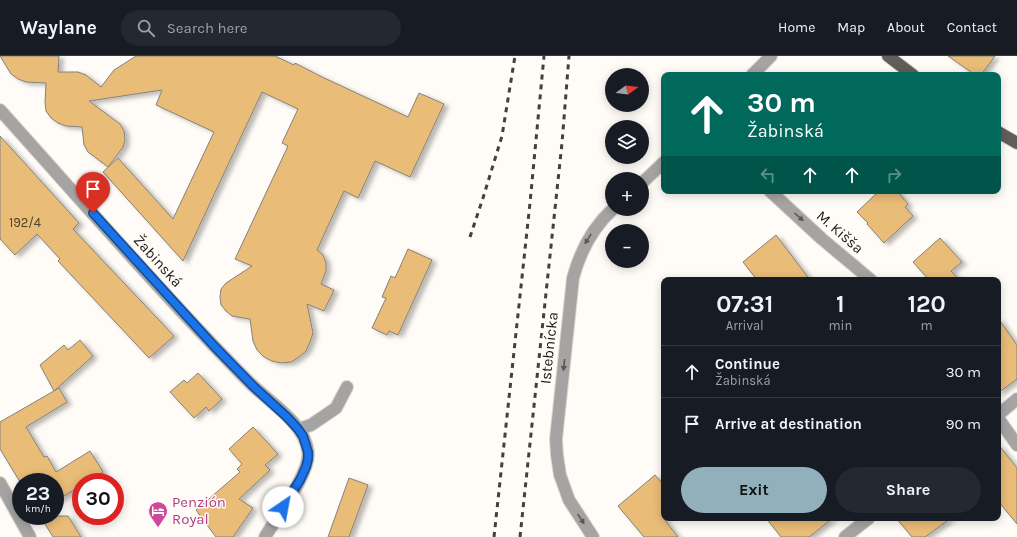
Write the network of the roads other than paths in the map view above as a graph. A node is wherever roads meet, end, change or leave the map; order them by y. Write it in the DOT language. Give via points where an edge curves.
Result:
graph roads {
  1 [pos="771,56"];
  2 [pos="888,56"];
  3 [pos="755,72"];
  4 [pos="909,72"];
  5 [pos="0,110"];
  6 [pos="1001,134"];
  7 [pos="1017,143"];
  8 [pos="661,165"];
  9 [pos="649,176"];
  10 [pos="773,194"];
  11 [pos="607,216"];
  12 [pos="867,277"];
  13 [pos="347,387"];
  14 [pos="1017,399"];
  15 [pos="1001,414"];
  16 [pos="1001,421"];
  17 [pos="298,429"];
  18 [pos="1017,445"];
  19 [pos="0,483"];
  20 [pos="865,521"];
  21 [pos="30,537"];
  22 [pos="265,537"];
  23 [pos="593,537"];
  24 [pos="845,537"];
  1 -- 3 [label="street"];
  2 -- 4 [label="main road"];
  5 -- 17 [label="street, Žabinská" via="214,346"];
  6 -- 7 [label="main road"];
  8 -- 9 [label="street"];
  10 -- 12 [label="street, M. Kišša, one-way"];
  11 -- 23 [label="street, Istebnícka, one-way" via="586,242 573,278 556,439 560,475 569,500"];
  13 -- 17 [label="street" via="336,408 311,425"];
  14 -- 15 [label="street"];
  16 -- 18 [label="street"];
  17 -- 22 [label="street, Žabinská" via="308,452 306,467"];
  19 -- 21 [label="street"];
  20 -- 24 [label="street"];
}
